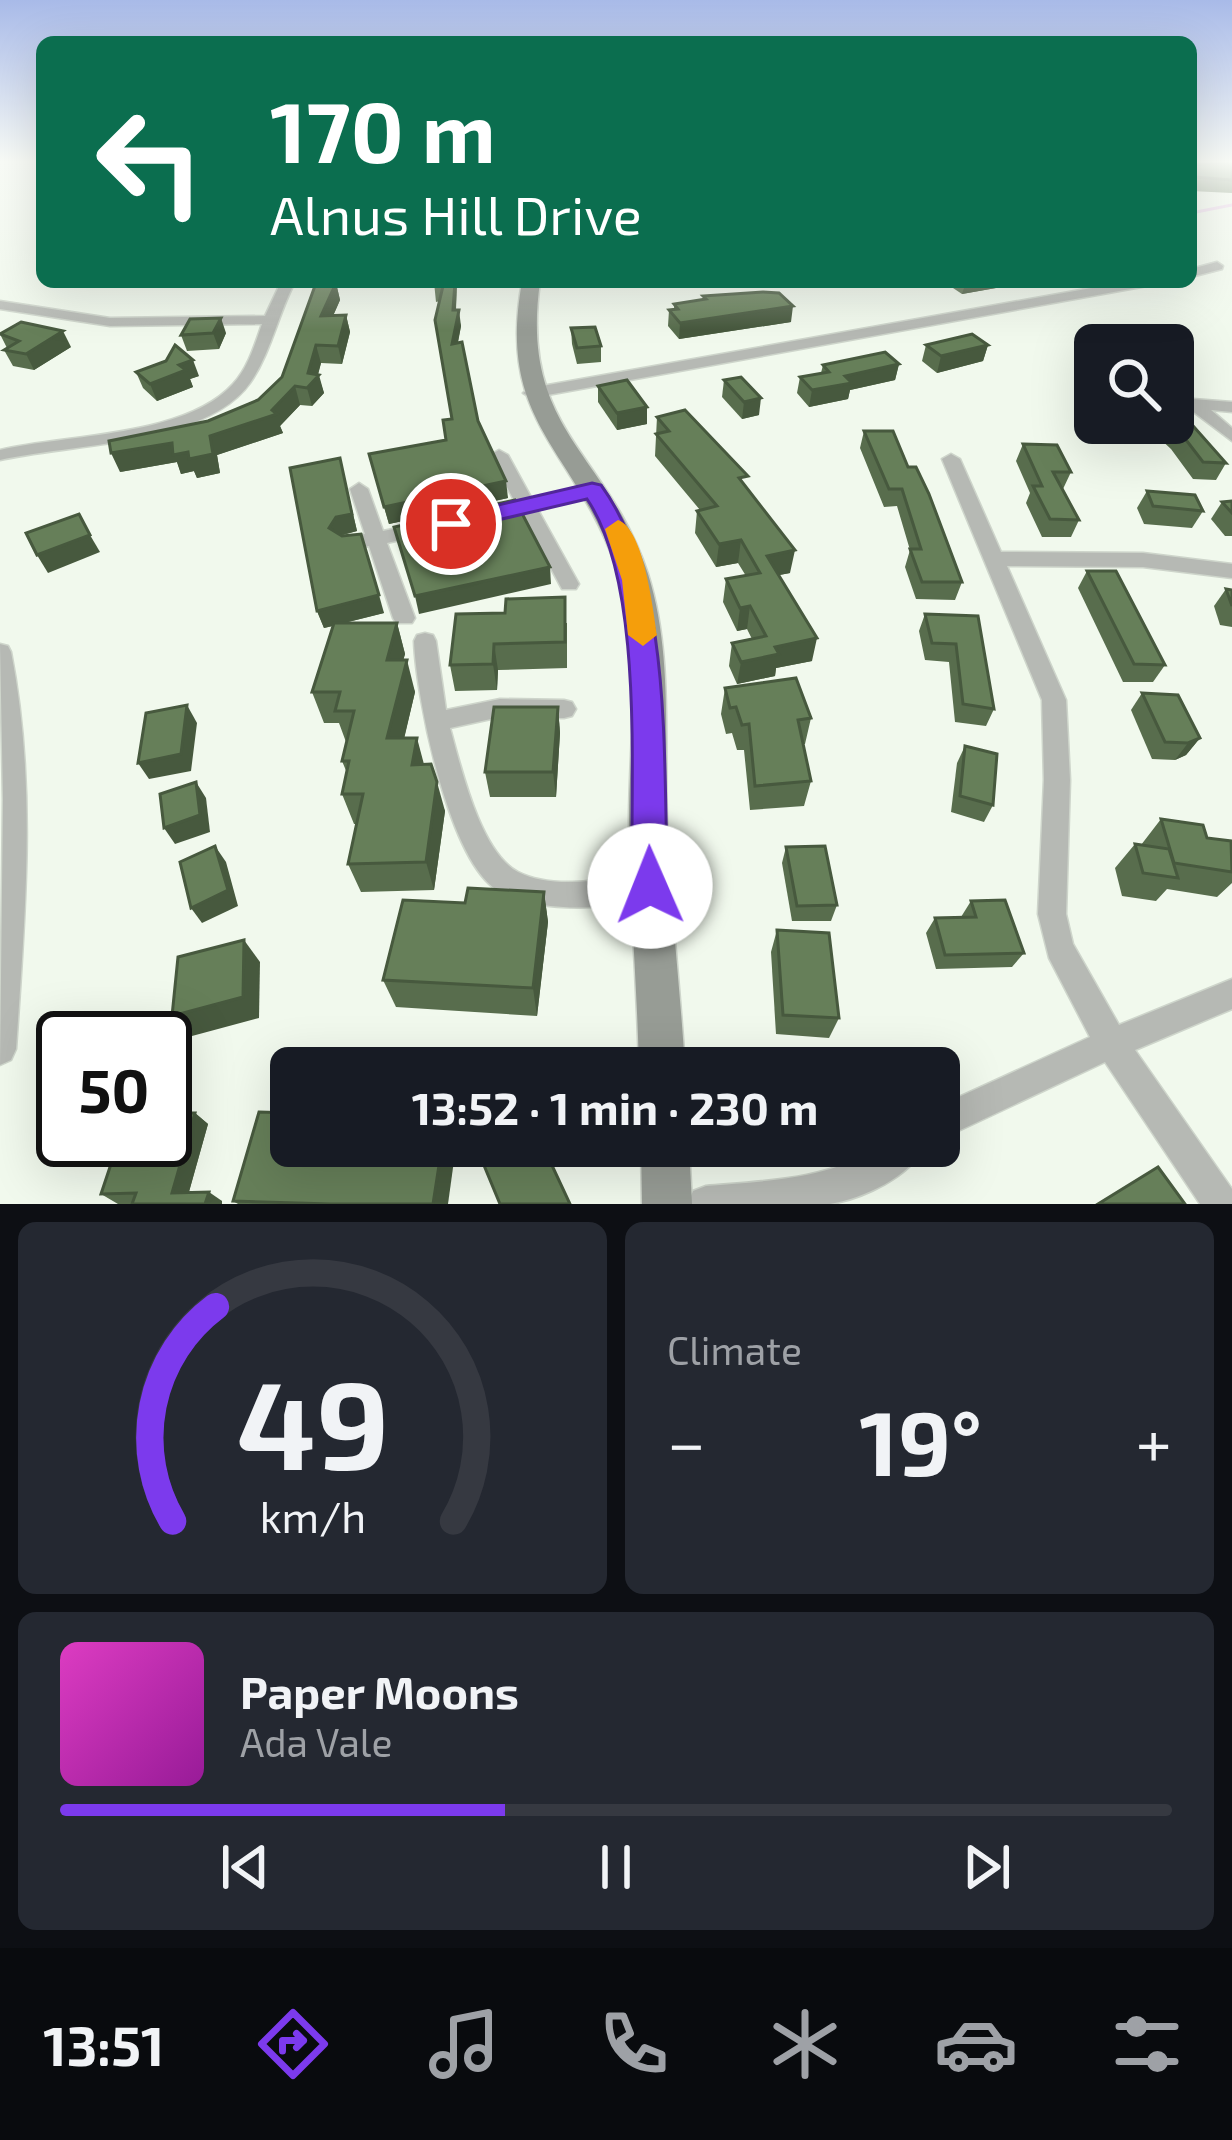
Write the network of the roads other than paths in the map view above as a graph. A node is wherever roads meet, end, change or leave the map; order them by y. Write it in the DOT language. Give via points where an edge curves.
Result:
graph roads {
  1 [pos="1217,266"];
  2 [pos="1197,272"];
  3 [pos="285,288"];
  4 [pos="531,288"];
  5 [pos="1115,288"];
  6 [pos="0,305"];
  7 [pos="270,320"];
  8 [pos="531,393"];
  9 [pos="1232,407"];
  10 [pos="1232,436"];
  11 [pos="0,455"];
  12 [pos="499,455"];
  13 [pos="952,459"];
  14 [pos="359,489"];
  15 [pos="592,490"];
  16 [pos="527,508"];
  17 [pos="462,521"];
  18 [pos="440,526"];
  19 [pos="375,539"];
  20 [pos="349,544"];
  21 [pos="996,559"];
  22 [pos="1232,571"];
  23 [pos="569,584"];
  24 [pos="404,618"];
  25 [pos="425,641"];
  26 [pos="0,652"];
  27 [pos="564,709"];
  28 [pos="435,722"];
  29 [pos="650,886"];
  30 [pos="1232,994"];
  31 [pos="1111,1043"];
  32 [pos="661,1047"];
  33 [pos="0,1049"];
  34 [pos="960,1113"];
  35 [pos="666,1167"];
  36 [pos="885,1167"];
  37 [pos="667,1204"];
  38 [pos="706,1204"];
  39 [pos="1221,1204"];
  1 -- 2 [label="street"];
  3 -- 7 [label="street"];
  4 -- 8 [label="main road" via="523,354"];
  5 -- 8 [label="street"];
  6 -- 7 [label="street" via="110,322"];
  7 -- 11 [label="street" via="240,387 205,411"];
  8 -- 15 [label="main road"];
  9 -- 10 [label="street" via="1192,404"];
  12 -- 16 [label="street"];
  13 -- 21 [label="street"];
  14 -- 19 [label="street"];
  15 -- 16 [label="street"];
  15 -- 29 [label="main road" via="623,539 640,610"];
  16 -- 17 [label="street"];
  16 -- 23 [label="street"];
  18 -- 19 [label="street"];
  19 -- 20 [label="street"];
  19 -- 24 [label="street"];
  21 -- 22 [label="street" via="1143,560"];
  21 -- 31 [label="street" via="1054,700 1052,914 1059,948"];
  25 -- 28 [label="street"];
  26 -- 33 [label="street" via="15,858"];
  27 -- 28 [label="street" via="500,708"];
  28 -- 29 [label="street" via="485,862 503,880 580,893"];
  29 -- 32 [label="main road"];
  30 -- 31 [label="street"];
  31 -- 34 [label="street"];
  31 -- 39 [label="street"];
  35 -- 37 [label="main road"];
  36 -- 38 [label="street" via="796,1193"];
}
